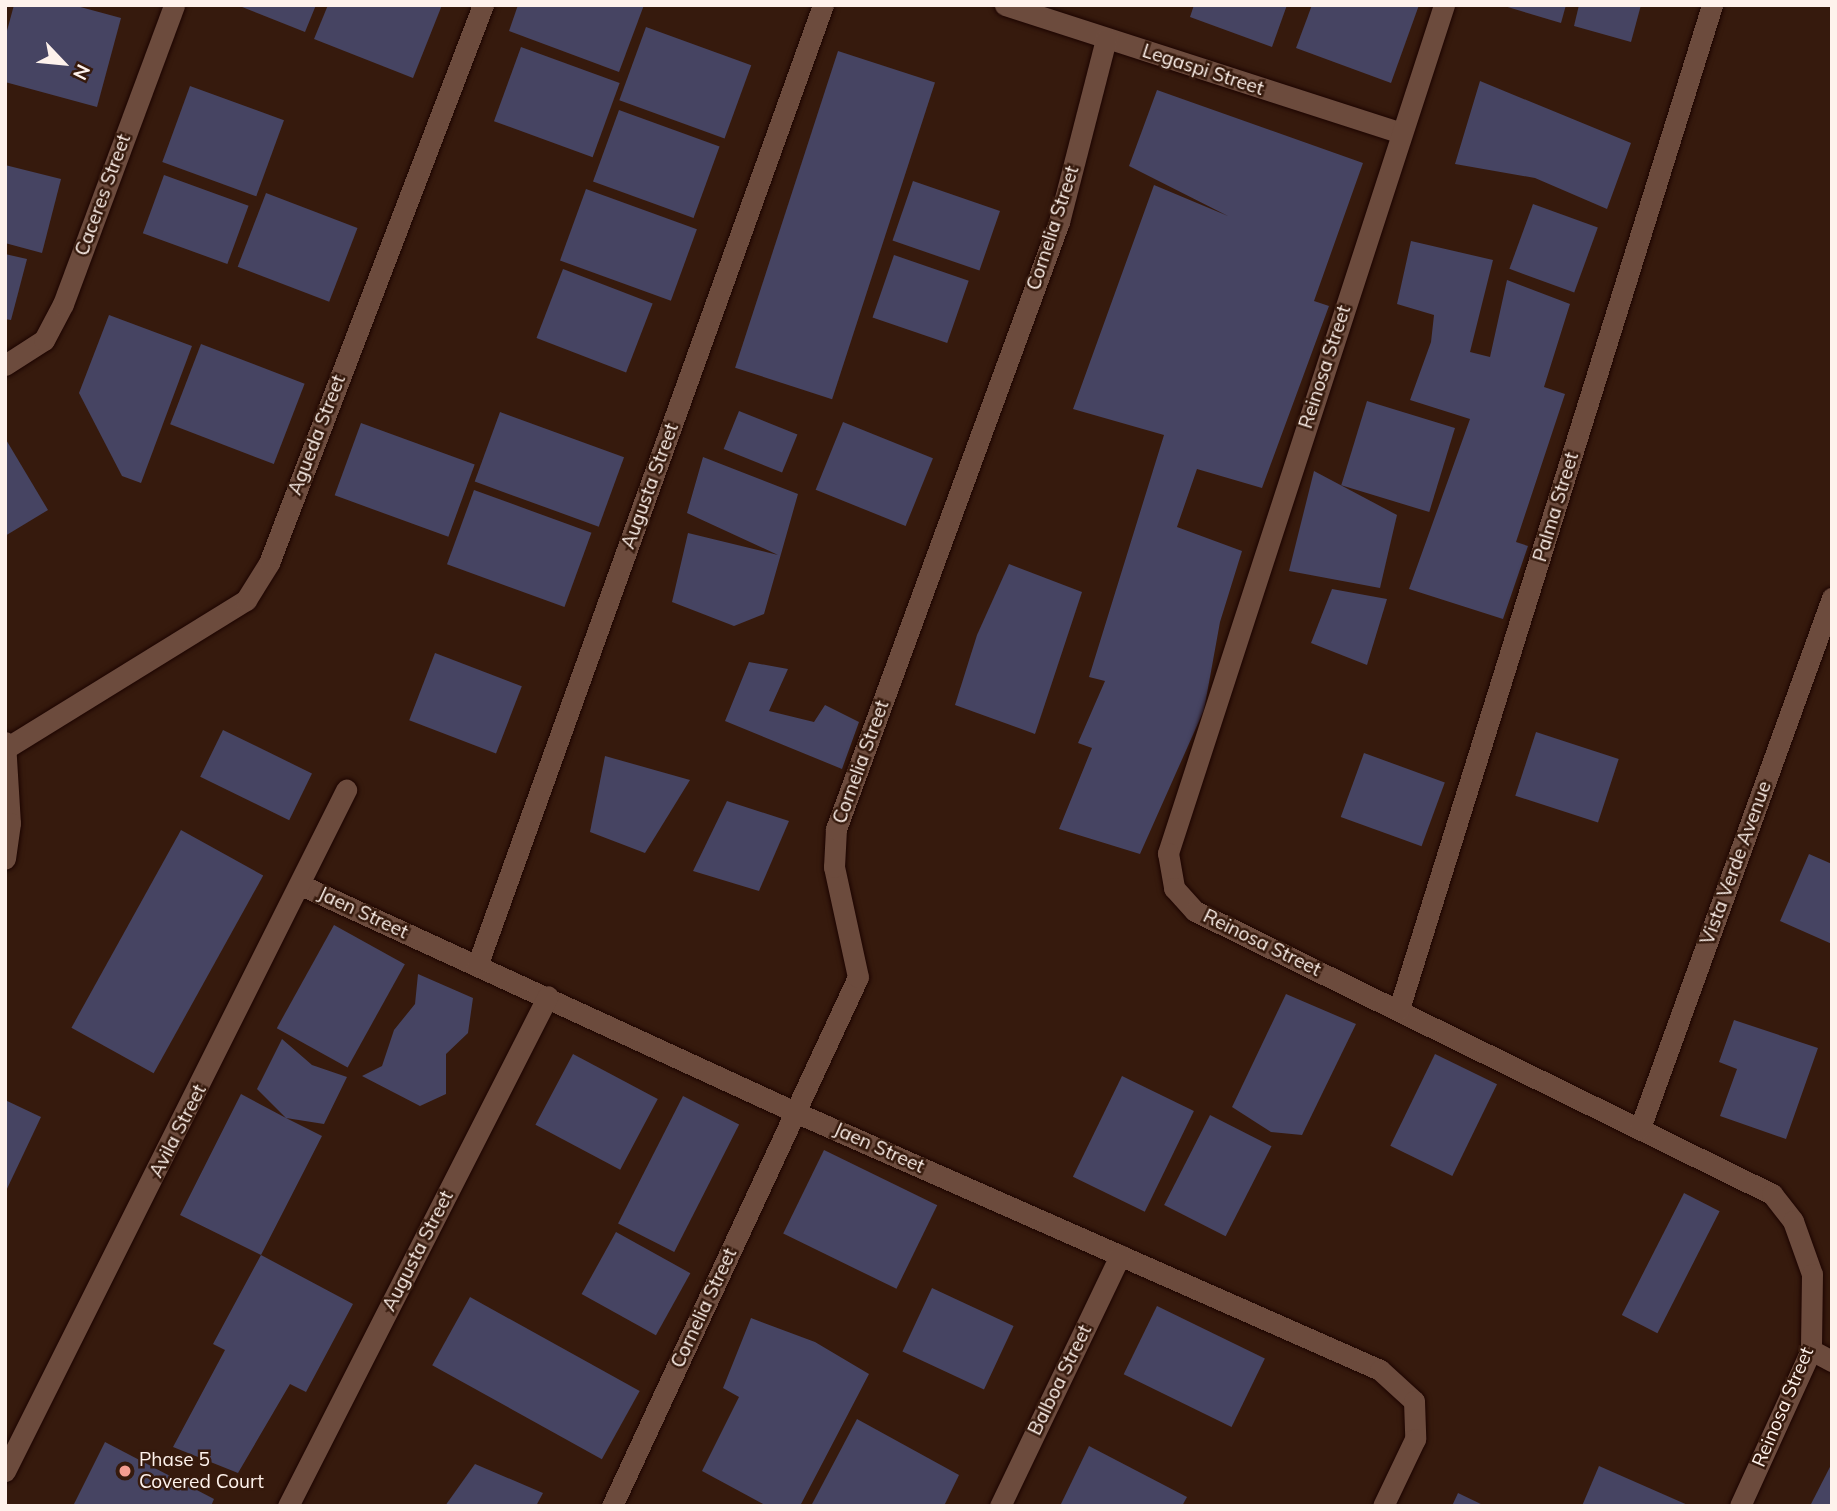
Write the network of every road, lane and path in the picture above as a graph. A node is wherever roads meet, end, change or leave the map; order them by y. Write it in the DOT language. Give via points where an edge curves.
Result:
graph roads {
  1 [pos="174,5"];
  2 [pos="483,5"];
  3 [pos="823,5"];
  4 [pos="1005,5"];
  5 [pos="1444,5"];
  6 [pos="1712,5"];
  7 [pos="1106,39"];
  8 [pos="1401,133"];
  9 [pos="5,365"];
  10 [pos="1832,598"];
  11 [pos="6,745"];
  12 [pos="346,790"];
  13 [pos="5,859"];
  14 [pos="303,886"];
  15 [pos="477,967"];
  16 [pos="548,996"];
  17 [pos="1399,1009"];
  18 [pos="795,1112"];
  19 [pos="1640,1128"];
  20 [pos="1120,1255"];
  21 [pos="1811,1350"];
  22 [pos="1832,1361"];
  23 [pos="5,1471"];
  24 [pos="288,1506"];
  25 [pos="612,1506"];
  26 [pos="1000,1506"];
  27 [pos="1382,1506"];
  28 [pos="1740,1506"];
  1 -- 9 [label="street, Caceres Street" via="63,304 44,340"];
  2 -- 11 [label="street, Agueda Street" via="269,563 246,600"];
  3 -- 15 [label="street, Augusta Street"];
  4 -- 7 [label="street, Legaspi Street"];
  5 -- 8 [label="street, Reinosa Street"];
  6 -- 17 [label="street, Palma Street"];
  7 -- 8 [label="street, Legaspi Street"];
  7 -- 18 [label="street, Cornelia Street" via="1059,222 836,830 834,866 858,977"];
  8 -- 17 [label="street, Reinosa Street" via="1168,853 1174,888 1195,911"];
  10 -- 19 [label="street, Vista Verde Avenue"];
  11 -- 13 [label="street"];
  12 -- 14 [label="street, Avila Street"];
  14 -- 15 [label="street, Jaen Street"];
  14 -- 23 [label="street, Avila Street"];
  15 -- 16 [label="street, Jaen Street"];
  16 -- 18 [label="street, Jaen Street"];
  16 -- 24 [label="street, Augusta Street"];
  17 -- 19 [label="street, Reinosa Street"];
  18 -- 20 [label="street, Jaen Street"];
  18 -- 25 [label="street, Cornelia Street"];
  19 -- 21 [label="street, Reinosa Street" via="1772,1194 1793,1221 1812,1274"];
  20 -- 26 [label="street, Balboa Street"];
  20 -- 27 [label="street, Jaen Street" via="1380,1370 1414,1401 1415,1439"];
  21 -- 22 [label="street"];
  21 -- 28 [label="street, Reinosa Street"];
}
